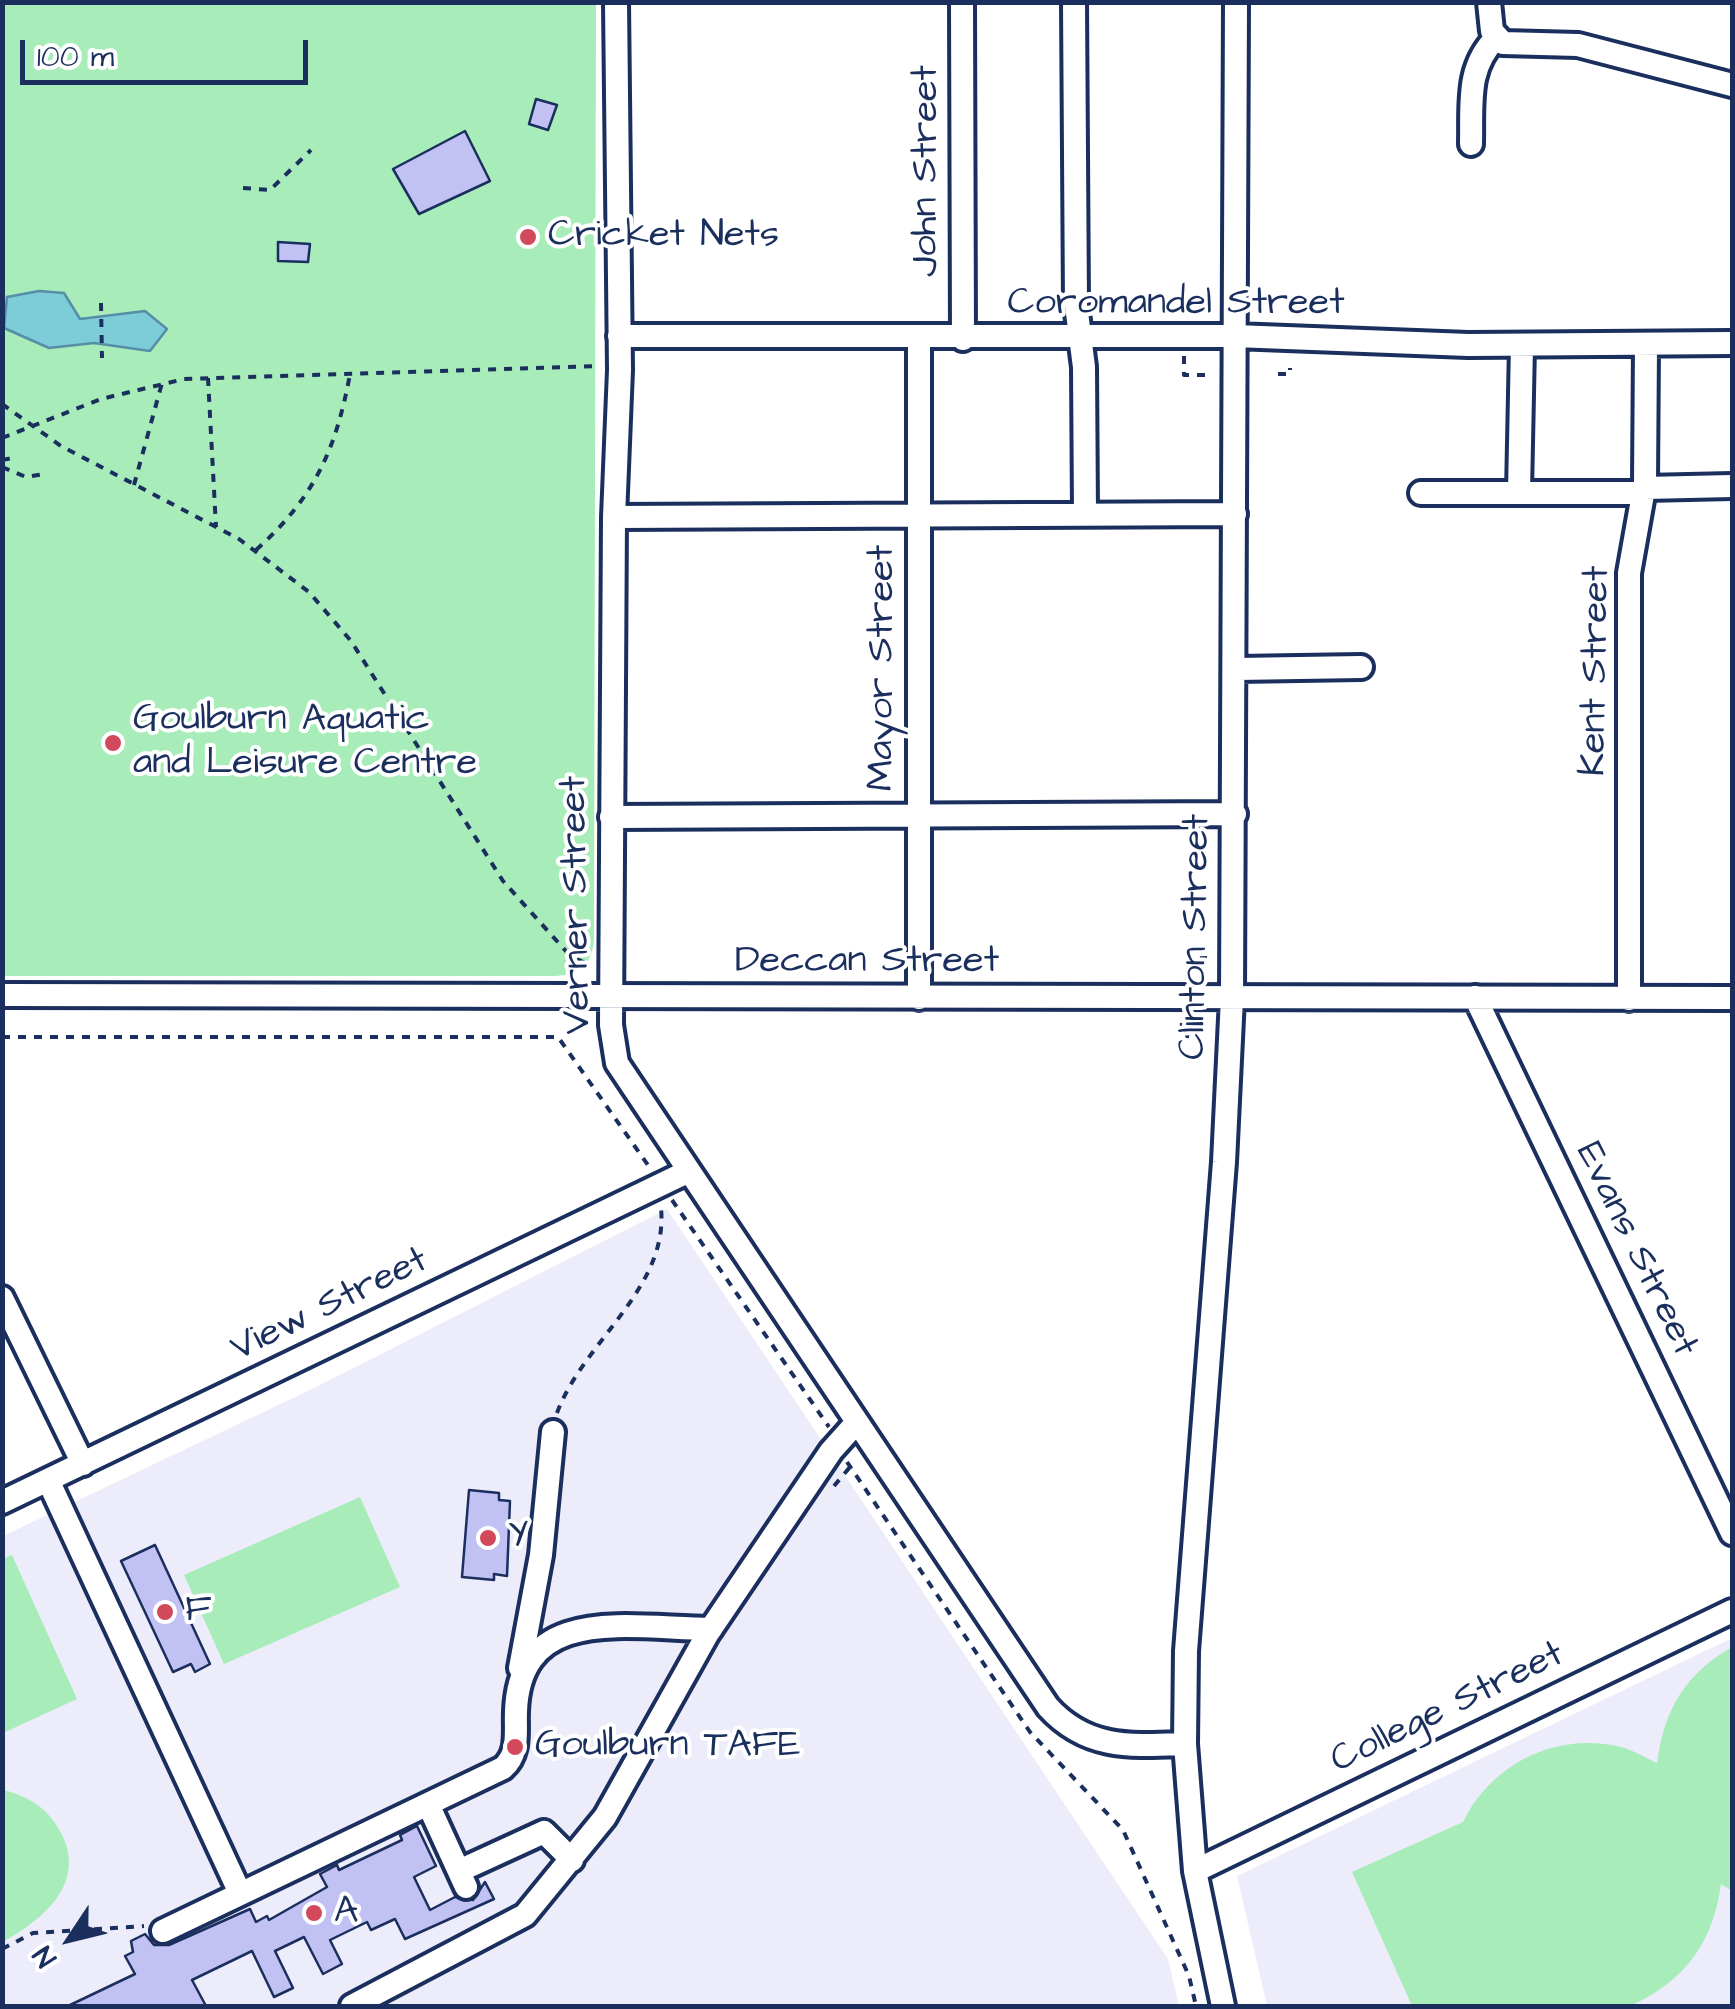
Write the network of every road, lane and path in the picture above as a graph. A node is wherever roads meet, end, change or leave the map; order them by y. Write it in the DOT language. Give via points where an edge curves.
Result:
graph roads {
  1 [pos="616,2"];
  2 [pos="962,2"];
  3 [pos="1074,2"];
  4 [pos="1236,2"];
  5 [pos="1489,2"];
  6 [pos="1497,37"];
  7 [pos="1732,86"];
  8 [pos="1471,144"];
  9 [pos="311,150"];
  10 [pos="244,188"];
  11 [pos="1211,297"];
  12 [pos="1273,299"];
  13 [pos="101,304"];
  14 [pos="1292,308"];
  15 [pos="1184,320"];
  16 [pos="619,336"];
  17 [pos="1080,336"];
  18 [pos="1236,336"];
  19 [pos="920,339"];
  20 [pos="963,339"];
  21 [pos="1732,343"];
  22 [pos="1522,345"];
  23 [pos="1646,346"];
  24 [pos="1184,356"];
  25 [pos="102,358"];
  26 [pos="1290,368"];
  27 [pos="620,370"];
  28 [pos="350,373"];
  29 [pos="1278,374"];
  30 [pos="1210,375"];
  31 [pos="208,378"];
  32 [pos="162,383"];
  33 [pos="2,404"];
  34 [pos="32,428"];
  35 [pos="2,438"];
  36 [pos="12,458"];
  37 [pos="2,464"];
  38 [pos="44,474"];
  39 [pos="134,484"];
  40 [pos="1732,486"];
  41 [pos="1644,490"];
  42 [pos="1520,492"];
  43 [pos="1421,493"];
  44 [pos="919,513"];
  45 [pos="1085,513"];
  46 [pos="1235,514"];
  47 [pos="614,517"];
  48 [pos="216,527"];
  49 [pos="256,550"];
  50 [pos="1361,667"];
  51 [pos="1236,669"];
  52 [pos="1235,814"];
  53 [pos="611,817"];
  54 [pos="918,818"];
  55 [pos="1208,958"];
  56 [pos="587,964"];
  57 [pos="1188,978"];
  58 [pos="2,995"];
  59 [pos="1475,997"];
  60 [pos="612,998"];
  61 [pos="920,998"];
  62 [pos="1232,998"];
  63 [pos="1629,998"];
  64 [pos="1732,998"];
  65 [pos="1188,1028"];
  66 [pos="2,1038"];
  67 [pos="1187,1038"];
  68 [pos="687,1172"];
  69 [pos="667,1192"];
  70 [pos="2,1298"];
  71 [pos="857,1422"];
  72 [pos="554,1432"];
  73 [pos="837,1444"];
  74 [pos="82,1464"];
  75 [pos="48,1480"];
  76 [pos="2,1502"];
  77 [pos="1732,1533"];
  78 [pos="1732,1611"];
  79 [pos="711,1629"];
  80 [pos="519,1682"];
  81 [pos="1185,1744"];
  82 [pos="428,1804"];
  83 [pos="572,1860"];
  84 [pos="1195,1871"];
  85 [pos="240,1893"];
  86 [pos="163,1931"];
  87 [pos="2,1949"];
  88 [pos="352,2006"];
  89 [pos="1196,2006"];
  90 [pos="1223,2006"];
  1 -- 16 [label="street, Verner Street"];
  2 -- 20 [label="street, John Street"];
  3 -- 17 [label="street"];
  4 -- 18 [label="street, Clinton Street"];
  5 -- 6 [label="street"];
  6 -- 7 [label="street" via="1521,47 1578,45"];
  6 -- 8 [label="street" via="1472,76"];
  9 -- 10 [label="path" via="270,190"];
  11 -- 15 [label="path" via="1184,297"];
  12 -- 14 [label="path" via="1292,299"];
  13 -- 25 [label="path"];
  16 -- 19 [label="street, Coromandel Street"];
  16 -- 27 [label="street, Verner Street"];
  17 -- 18 [label="street, Coromandel Street"];
  17 -- 20 [label="street, Coromandel Street"];
  17 -- 45 [label="street"];
  18 -- 22 [label="street, Coromandel Street"];
  18 -- 46 [label="street, Clinton Street"];
  19 -- 20 [label="street, Coromandel Street"];
  19 -- 44 [label="street, Mayor Street"];
  21 -- 23 [label="street, Coromandel Street"];
  22 -- 23 [label="street, Coromandel Street"];
  22 -- 42 [label="street"];
  23 -- 41 [label="street, Kent Street"];
  24 -- 30 [label="path" via="1184,375"];
  26 -- 29 [label="path" via="1290,374"];
  27 -- 28 [label="path"];
  27 -- 47 [label="street, Verner Street"];
  28 -- 31 [label="path"];
  28 -- 49 [label="path" via="340,425 312,490"];
  31 -- 32 [label="path"];
  31 -- 48 [label="path"];
  32 -- 34 [label="path"];
  32 -- 39 [label="path"];
  33 -- 34 [label="path"];
  34 -- 35 [label="path"];
  34 -- 39 [label="path"];
  36 -- 37 [label="path"];
  37 -- 38 [label="path" via="26,476"];
  39 -- 48 [label="path"];
  40 -- 41 [label="street"];
  41 -- 42 [label="street"];
  41 -- 63 [label="street, Kent Street" via="1630,573"];
  42 -- 43 [label="street"];
  44 -- 45 [label="street"];
  44 -- 47 [label="street"];
  44 -- 54 [label="street, Mayor Street"];
  45 -- 46 [label="street"];
  46 -- 51 [label="street, Clinton Street"];
  47 -- 53 [label="street, Verner Street"];
  48 -- 49 [label="path"];
  49 -- 56 [label="path" via="338,624 503,881"];
  50 -- 51 [label="street"];
  51 -- 52 [label="street, Clinton Street"];
  52 -- 54 [label="street"];
  52 -- 62 [label="street, Clinton Street"];
  53 -- 54 [label="street"];
  53 -- 60 [label="street, Verner Street"];
  54 -- 61 [label="street, Mayor Street"];
  55 -- 57 [label="path" via="1188,958"];
  58 -- 60 [label="street, Deccan Street"];
  59 -- 62 [label="street, Deccan Street"];
  59 -- 63 [label="street, Deccan Street"];
  59 -- 77 [label="street, Evans Street"];
  60 -- 61 [label="street, Deccan Street"];
  60 -- 68 [label="street, Verner Street" via="617,1063"];
  61 -- 62 [label="street, Deccan Street"];
  62 -- 81 [label="street, Clinton Street"];
  63 -- 64 [label="street, Deccan Street"];
  65 -- 67 [label="path"];
  66 -- 69 [label="path" via="558,1037"];
  68 -- 69 [label="street, View Street"];
  68 -- 71 [label="street, Verner Street"];
  69 -- 72 [label="path" via="656,1256 576,1371"];
  69 -- 73 [label="path"];
  69 -- 74 [label="street, View Street"];
  70 -- 74 [label="street"];
  71 -- 73 [label="street"];
  71 -- 81 [label="street, Verner Street" via="1061,1721 1104,1743"];
  72 -- 80 [label="street"];
  73 -- 79 [label="street"];
  73 -- 89 [label="path" via="1030,1732 1123,1830 1189,1976"];
  74 -- 75 [label="street, View Street"];
  75 -- 76 [label="street, View Street"];
  75 -- 85 [label="street"];
  78 -- 84 [label="street, College Street"];
  79 -- 80 [label="street" via="560,1634 537,1648"];
  79 -- 83 [label="street" via="629,1779"];
  80 -- 82 [label="street" via="509,1762"];
  81 -- 84 [label="street, Clinton Street"];
  82 -- 83 [label="street" via="462,1879 544,1832"];
  82 -- 85 [label="street"];
  83 -- 88 [label="street" via="525,1915"];
  84 -- 90 [label="street, Clinton Street"];
  85 -- 86 [label="street"];
  86 -- 87 [label="path" via="147,1926 32,1932"];
}
